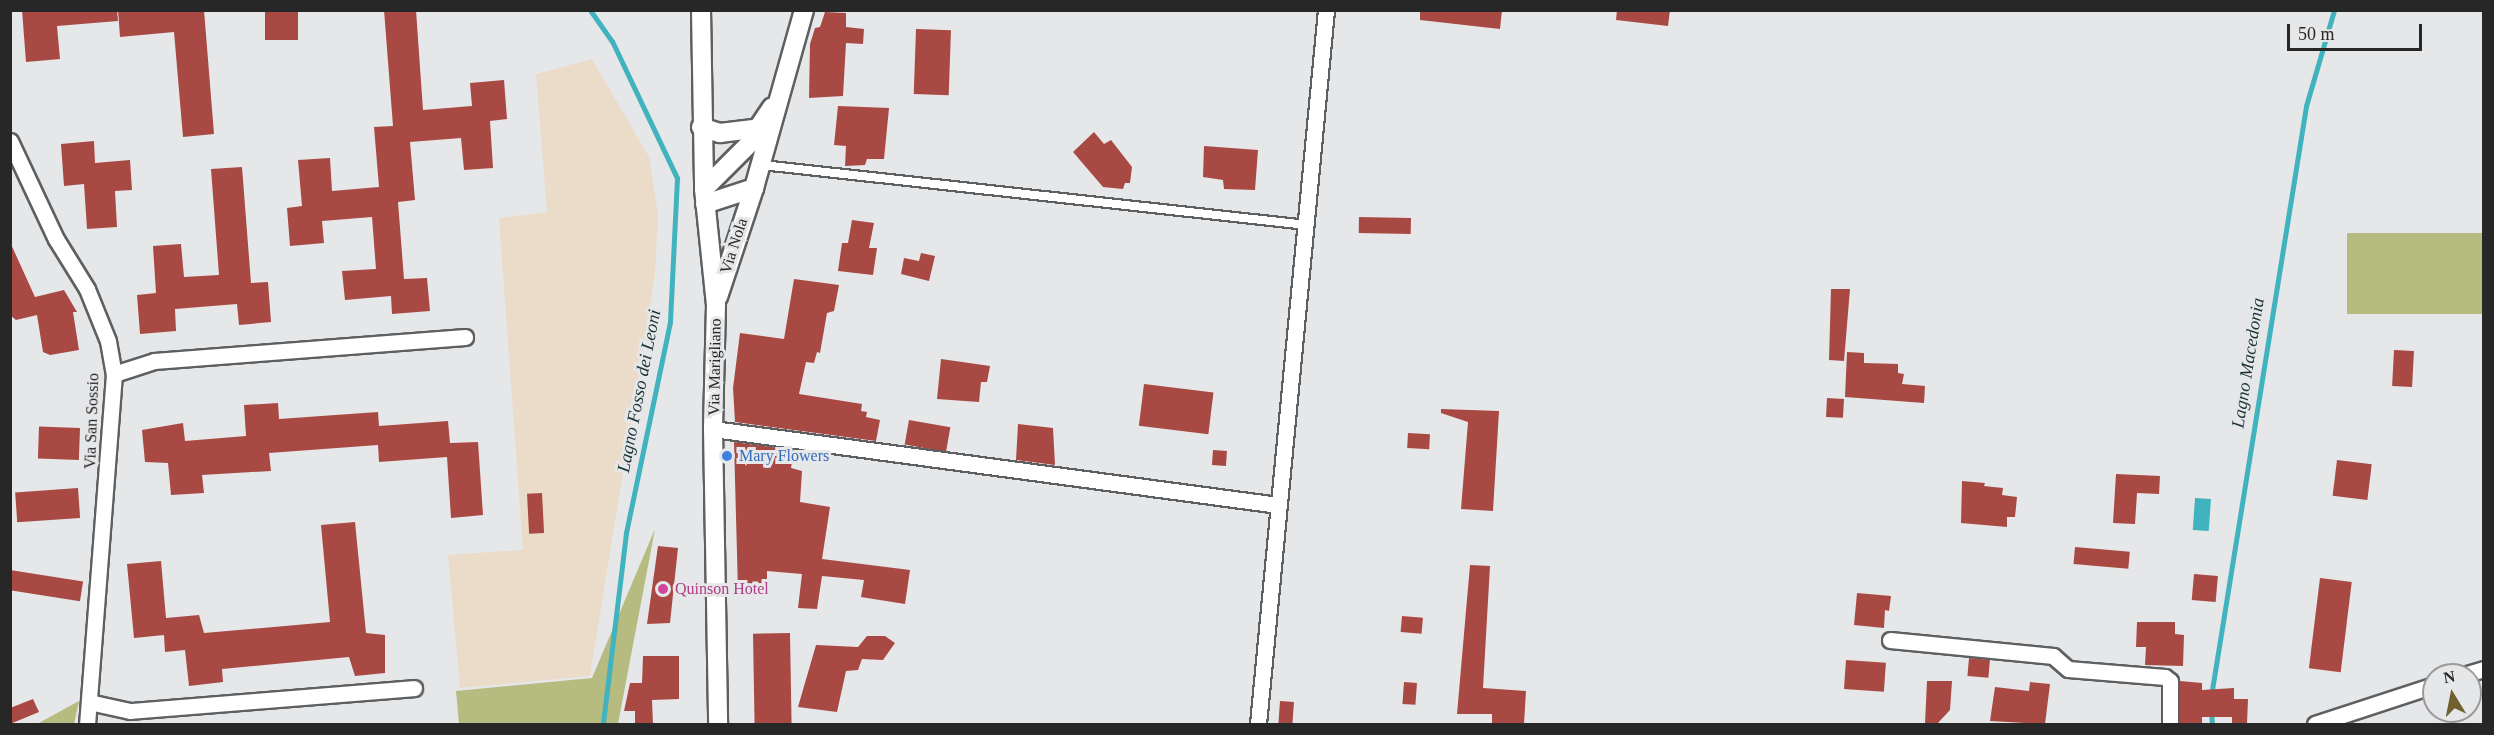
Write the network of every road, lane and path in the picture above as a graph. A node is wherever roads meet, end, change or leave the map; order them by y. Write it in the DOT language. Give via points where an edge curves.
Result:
graph roads {
  1 [pos="701,10"];
  2 [pos="804,10"];
  3 [pos="1326,10"];
  4 [pos="775,103"];
  5 [pos="701,127"];
  6 [pos="758,128"];
  7 [pos="10,141"];
  8 [pos="760,165"];
  9 [pos="754,188"];
  10 [pos="705,197"];
  11 [pos="1307,225"];
  12 [pos="716,304"];
  13 [pos="465,337"];
  14 [pos="114,374"];
  15 [pos="713,429"];
  16 [pos="1278,505"];
  17 [pos="1890,640"];
  18 [pos="414,688"];
  19 [pos="2422,689"];
  20 [pos="89,702"];
  21 [pos="87,724"];
  22 [pos="718,724"];
  23 [pos="1258,724"];
  24 [pos="2170,724"];
  25 [pos="2315,724"];
  1 -- 5 [label="street, Via Marigliano"];
  2 -- 4 [label="street, Via Nola"];
  3 -- 11 [label="street"];
  4 -- 6 [label="street, Via Nola"];
  4 -- 8 [label="street, Via Nola"];
  5 -- 6 [label="street" via="720,133"];
  5 -- 10 [label="street, Via Marigliano"];
  6 -- 10 [label="street, Via Nola"];
  7 -- 14 [label="street, Via San Sossio" via="56,239 87,289 108,341"];
  8 -- 9 [label="street, Via Nola"];
  8 -- 11 [label="lane"];
  9 -- 10 [label="street, Via Nola"];
  9 -- 12 [label="street, Via Nola"];
  10 -- 12 [label="street, Via Marigliano"];
  11 -- 16 [label="street"];
  12 -- 15 [label="street, Via Marigliano"];
  13 -- 14 [label="street" via="154,361"];
  14 -- 20 [label="street, Via San Sossio"];
  15 -- 16 [label="street"];
  15 -- 22 [label="street, Via Marigliano"];
  16 -- 23 [label="street"];
  17 -- 24 [label="street" via="2053,656 2067,669 2165,677 2170,681"];
  18 -- 20 [label="street" via="130,711"];
  19 -- 25 [label="street"];
  20 -- 21 [label="street, Via San Sossio"];
}
